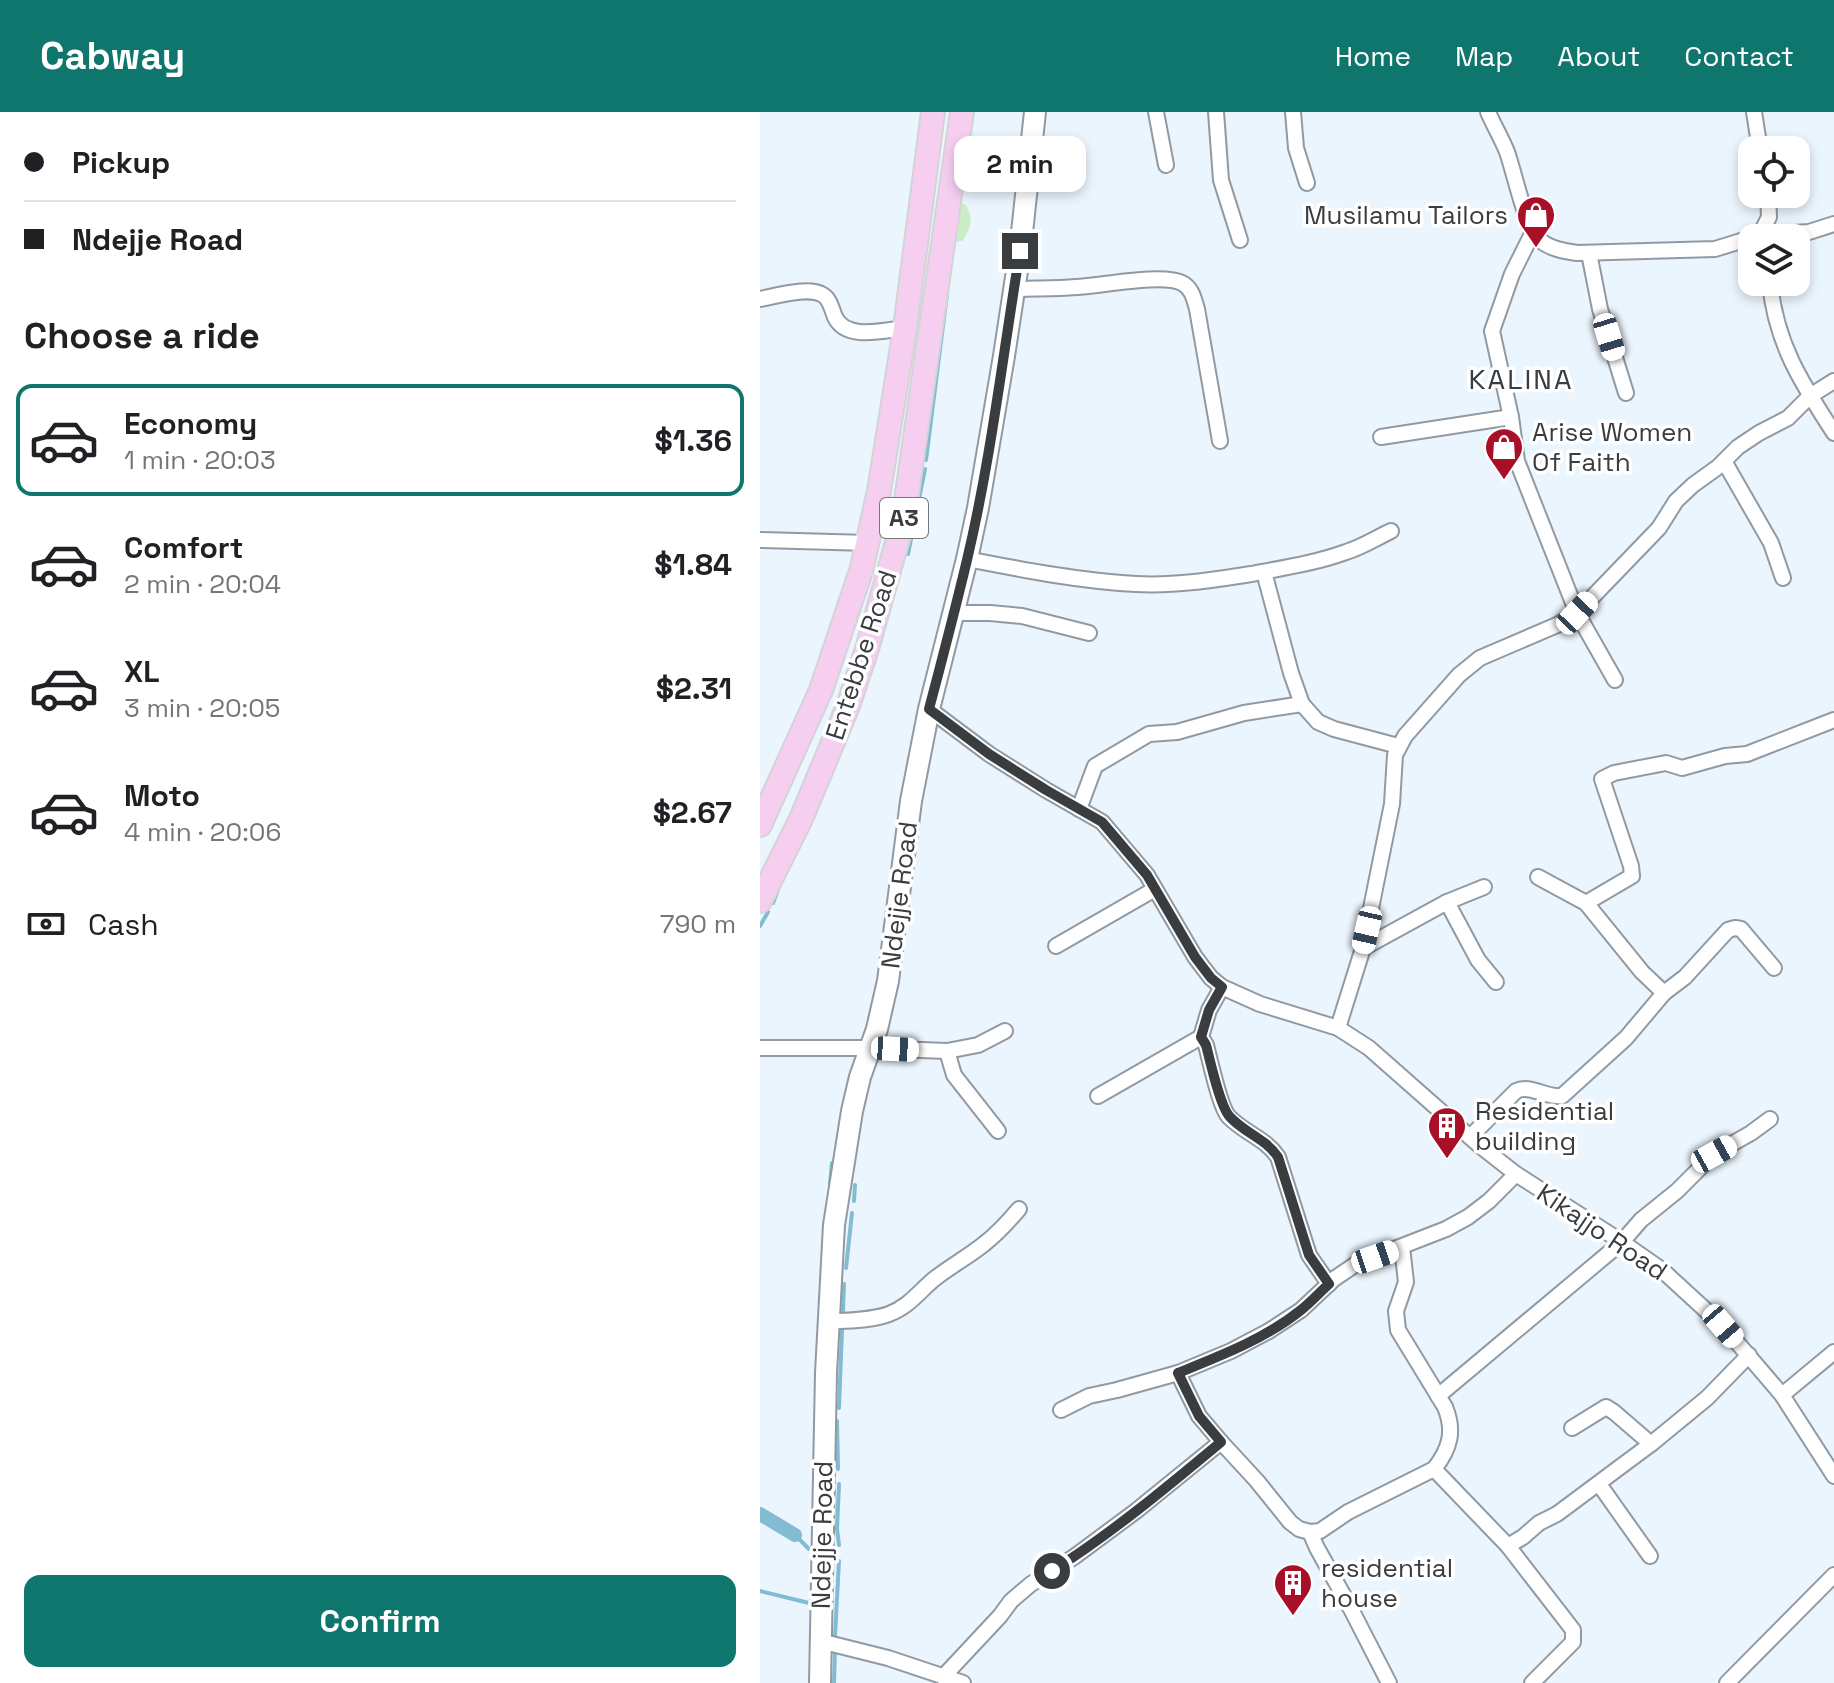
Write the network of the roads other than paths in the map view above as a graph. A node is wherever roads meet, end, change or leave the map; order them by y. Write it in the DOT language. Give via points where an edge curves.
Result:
graph roads {
  1 [pos="933,112"];
  2 [pos="962,112"];
  3 [pos="1035,112"];
  4 [pos="1156,112"];
  5 [pos="1216,112"];
  6 [pos="1293,112"];
  7 [pos="1488,112"];
  8 [pos="1754,112"];
  9 [pos="1758,136"];
  10 [pos="1166,165"];
  11 [pos="1307,183"];
  12 [pos="1834,224"];
  13 [pos="1533,232"];
  14 [pos="1810,232"];
  15 [pos="1240,240"];
  16 [pos="1738,243"];
  17 [pos="1589,253"];
  18 [pos="1014,289"];
  19 [pos="1773,296"];
  20 [pos="760,299"];
  21 [pos="905,328"];
  22 [pos="1834,381"];
  23 [pos="1626,393"];
  24 [pos="1810,396"];
  25 [pos="1511,417"];
  26 [pos="1834,433"];
  27 [pos="1381,437"];
  28 [pos="1220,441"];
  29 [pos="1724,461"];
  30 [pos="1391,531"];
  31 [pos="760,540"];
  32 [pos="868,543"];
  33 [pos="967,559"];
  34 [pos="1264,572"];
  35 [pos="1783,578"];
  36 [pos="953,613"];
  37 [pos="1577,613"];
  38 [pos="1089,633"];
  39 [pos="1615,680"];
  40 [pos="1302,704"];
  41 [pos="929,709"];
  42 [pos="1834,720"];
  43 [pos="1398,746"];
  44 [pos="768,793"];
  45 [pos="1079,809"];
  46 [pos="760,825"];
  47 [pos="1538,877"];
  48 [pos="1484,887"];
  49 [pos="1155,889"];
  50 [pos="760,901"];
  51 [pos="1447,902"];
  52 [pos="1586,903"];
  53 [pos="1056,946"];
  54 [pos="1363,948"];
  55 [pos="1774,968"];
  56 [pos="1496,982"];
  57 [pos="1222,987"];
  58 [pos="1664,993"];
  59 [pos="1338,1028"];
  60 [pos="1005,1031"];
  61 [pos="1201,1037"];
  62 [pos="760,1048"];
  63 [pos="870,1048"];
  64 [pos="947,1051"];
  65 [pos="1098,1096"];
  66 [pos="1770,1119"];
  67 [pos="998,1131"];
  68 [pos="1470,1137"];
  69 [pos="1516,1174"];
  70 [pos="1019,1209"];
  71 [pos="1622,1242"];
  72 [pos="1402,1247"];
  73 [pos="1329,1284"];
  74 [pos="828,1322"];
  75 [pos="1834,1352"];
  76 [pos="1749,1355"];
  77 [pos="1178,1373"];
  78 [pos="1782,1395"];
  79 [pos="1438,1396"];
  80 [pos="1061,1410"];
  81 [pos="1572,1428"];
  82 [pos="1221,1442"];
  83 [pos="1651,1444"];
  84 [pos="1434,1469"];
  85 [pos="1834,1476"];
  86 [pos="1599,1484"];
  87 [pos="1310,1532"];
  88 [pos="1508,1546"];
  89 [pos="1650,1556"];
  90 [pos="1834,1575"];
  91 [pos="820,1641"];
  92 [pos="943,1677"];
  93 [pos="820,1683"];
  94 [pos="963,1683"];
  95 [pos="1389,1683"];
  96 [pos="1532,1683"];
  97 [pos="1727,1683"];
  1 -- 21 [label="main road, Entebbe Road / A3"];
  2 -- 50 [label="main road, Entebbe Road / A3" via="906,510 848,706"];
  3 -- 18 [label="street, Ndejje Road"];
  4 -- 10 [label="street"];
  5 -- 15 [label="street" via="1221,180"];
  6 -- 11 [label="street" via="1296,148"];
  7 -- 13 [label="street"];
  8 -- 9 [label="street"];
  12 -- 14 [label="street"];
  13 -- 17 [label="street" via="1557,249"];
  13 -- 25 [label="street" via="1492,331"];
  16 -- 17 [label="street" via="1715,249"];
  17 -- 23 [label="street"];
  18 -- 28 [label="street" via="1153,280 1183,283 1197,309"];
  18 -- 33 [label="street, Ndejje Road"];
  19 -- 24 [label="street" via="1787,355"];
  20 -- 21 [label="street" via="814,292 827,299 838,323 851,331"];
  21 -- 32 [label="main road, Entebbe Road / A3"];
  22 -- 24 [label="street"];
  24 -- 26 [label="street"];
  24 -- 29 [label="street" via="1788,418"];
  25 -- 27 [label="street"];
  25 -- 37 [label="street" via="1517,461"];
  29 -- 35 [label="street" via="1771,543"];
  29 -- 37 [label="street" via="1676,501 1659,528"];
  30 -- 34 [label="street" via="1349,552"];
  31 -- 32 [label="street"];
  32 -- 44 [label="main road, Entebbe Road / A3" via="821,690"];
  33 -- 34 [label="street" via="1136,584"];
  33 -- 36 [label="street, Ndejje Road"];
  34 -- 40 [label="street"];
  36 -- 38 [label="street" via="1022,616"];
  36 -- 41 [label="street, Ndejje Road"];
  37 -- 39 [label="street"];
  37 -- 43 [label="street" via="1480,658"];
  40 -- 43 [label="street" via="1318,722"];
  40 -- 45 [label="street" via="1149,734 1095,766"];
  41 -- 45 [label="street, Kikajjo Road" via="989,754"];
  41 -- 63 [label="street, Ndejje Road" via="911,801 888,981"];
  42 -- 52 [label="street" via="1747,754 1682,768 1666,763 1602,779 1632,876"];
  43 -- 54 [label="street"];
  44 -- 46 [label="main road, Entebbe Road / A3"];
  45 -- 49 [label="street, Kikajjo Road" via="1102,822"];
  47 -- 52 [label="street"];
  48 -- 51 [label="street"];
  49 -- 53 [label="street"];
  49 -- 57 [label="street, Kikajjo Road" via="1195,957"];
  51 -- 54 [label="street"];
  51 -- 56 [label="street"];
  52 -- 58 [label="street"];
  54 -- 59 [label="street"];
  55 -- 58 [label="street" via="1735,928"];
  57 -- 59 [label="street, Kikajjo Road"];
  57 -- 61 [label="street"];
  58 -- 68 [label="street" via="1626,1038 1562,1096 1522,1088"];
  59 -- 68 [label="street, Kikajjo Road" via="1379,1056"];
  60 -- 64 [label="street" via="978,1045"];
  61 -- 65 [label="street"];
  61 -- 73 [label="street" via="1226,1114 1269,1144 1278,1157 1309,1255"];
  62 -- 63 [label="street"];
  63 -- 64 [label="street"];
  63 -- 74 [label="street, Ndejje Road" via="850,1125 834,1225"];
  64 -- 67 [label="street" via="954,1075"];
  66 -- 71 [label="street" via="1714,1154"];
  68 -- 69 [label="street, Kikajjo Road"];
  69 -- 71 [label="street, Kikajjo Road"];
  69 -- 72 [label="street" via="1468,1217"];
  70 -- 74 [label="street" via="984,1244 901,1309"];
  71 -- 76 [label="street, Kikajjo Road" via="1662,1270"];
  71 -- 79 [label="street"];
  72 -- 73 [label="street" via="1356,1264"];
  72 -- 79 [label="street" via="1406,1282 1396,1311 1398,1330"];
  73 -- 77 [label="street" via="1269,1331"];
  74 -- 91 [label="street, Ndejje Road"];
  75 -- 78 [label="street"];
  76 -- 78 [label="street, Kikajjo Road"];
  76 -- 83 [label="street"];
  77 -- 80 [label="street" via="1089,1396"];
  77 -- 82 [label="street" via="1199,1416"];
  78 -- 85 [label="street, Kikajjo Road"];
  79 -- 84 [label="street" via="1451,1421 1451,1436"];
  81 -- 83 [label="street" via="1606,1407"];
  82 -- 87 [label="street" via="1290,1522"];
  82 -- 92 [label="street" via="1074,1557 1031,1584"];
  83 -- 86 [label="street"];
  84 -- 87 [label="street"];
  84 -- 88 [label="street"];
  86 -- 88 [label="street"];
  86 -- 89 [label="street"];
  87 -- 95 [label="street"];
  88 -- 96 [label="street" via="1573,1630 1573,1642"];
  90 -- 97 [label="street"];
  91 -- 92 [label="street"];
  91 -- 93 [label="street, Ndejje Road"];
  92 -- 94 [label="street"];
}
